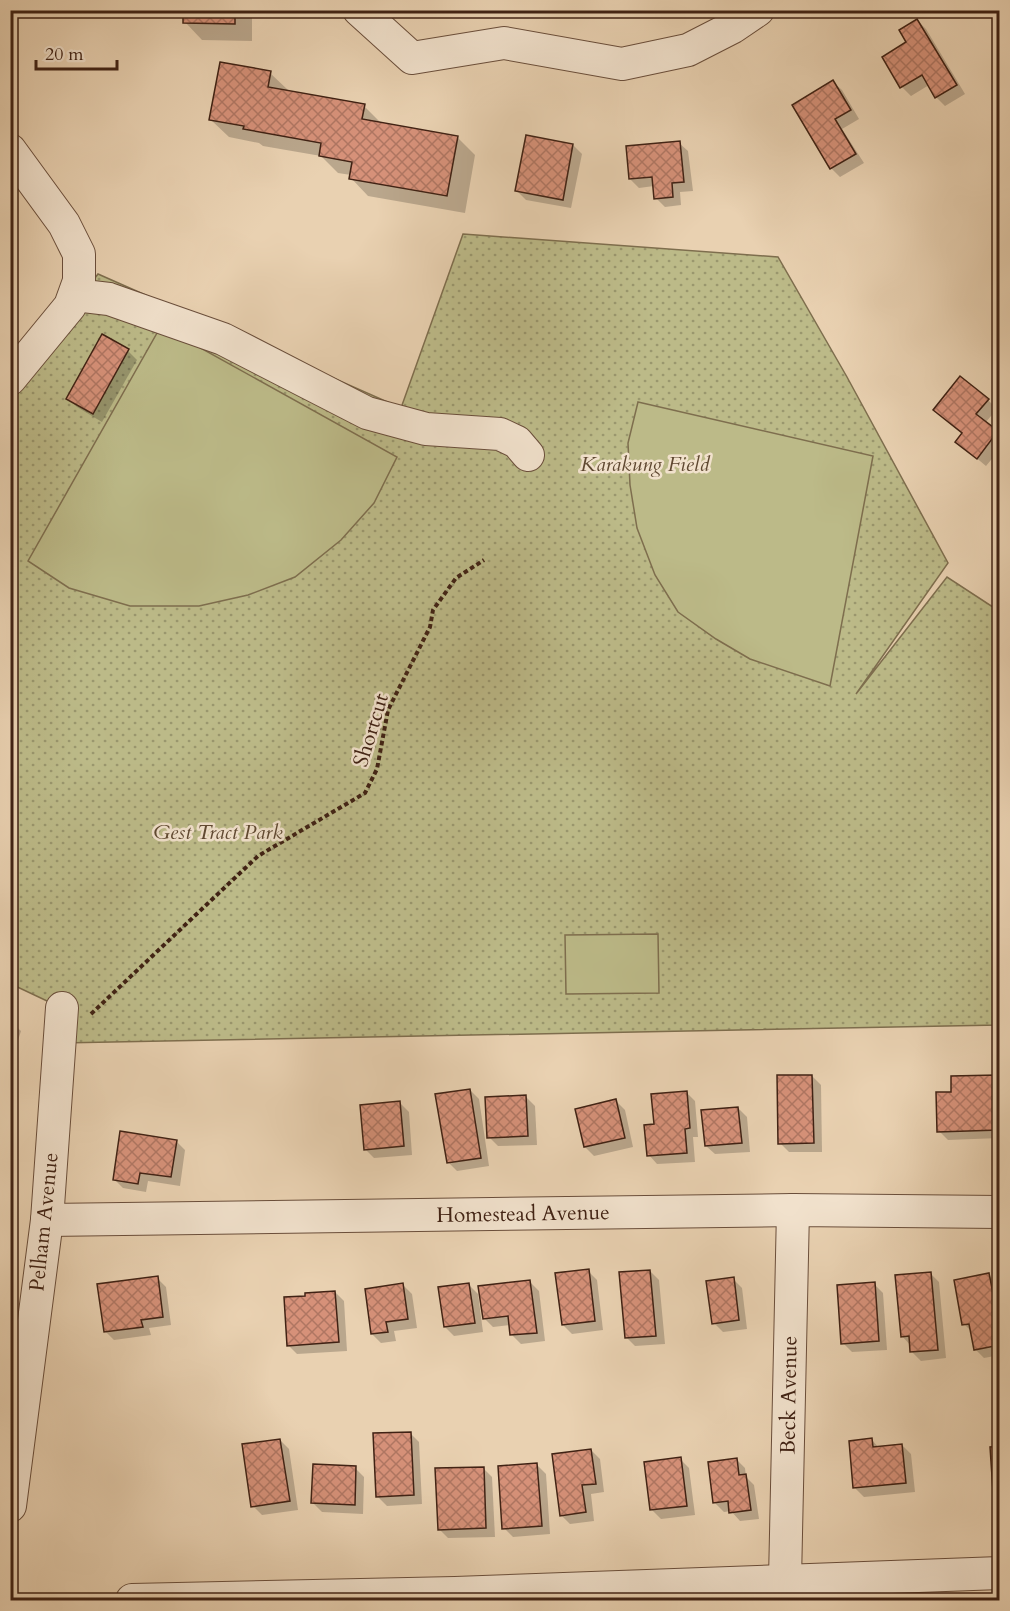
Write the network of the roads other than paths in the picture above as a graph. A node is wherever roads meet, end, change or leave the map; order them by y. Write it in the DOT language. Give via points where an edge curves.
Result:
graph roads {
  1 [pos="359,10"];
  2 [pos="758,10"];
  3 [pos="10,150"];
  4 [pos="75,295"];
  5 [pos="10,379"];
  6 [pos="528,455"];
  7 [pos="62,1008"];
  8 [pos="793,1210"];
  9 [pos="999,1212"];
  10 [pos="47,1220"];
  11 [pos="10,1506"];
  12 [pos="999,1573"];
  13 [pos="785,1580"];
  14 [pos="456,1597"];
  15 [pos="132,1600"];
  1 -- 2 [label="street" via="412,58 504,43 622,64 688,50"];
  3 -- 4 [label="street" via="64,224 79,254"];
  4 -- 5 [label="street"];
  4 -- 6 [label="street" via="110,299 223,339 367,412 426,429 500,434 517,442"];
  7 -- 10 [label="street, Pelham Avenue"];
  8 -- 9 [label="street, Homestead Avenue"];
  8 -- 10 [label="street, Homestead Avenue"];
  8 -- 13 [label="street, Beck Avenue"];
  10 -- 11 [label="street, Pelham Avenue"];
  12 -- 13 [label="street"];
  13 -- 14 [label="street"];
  14 -- 15 [label="street"];
}
